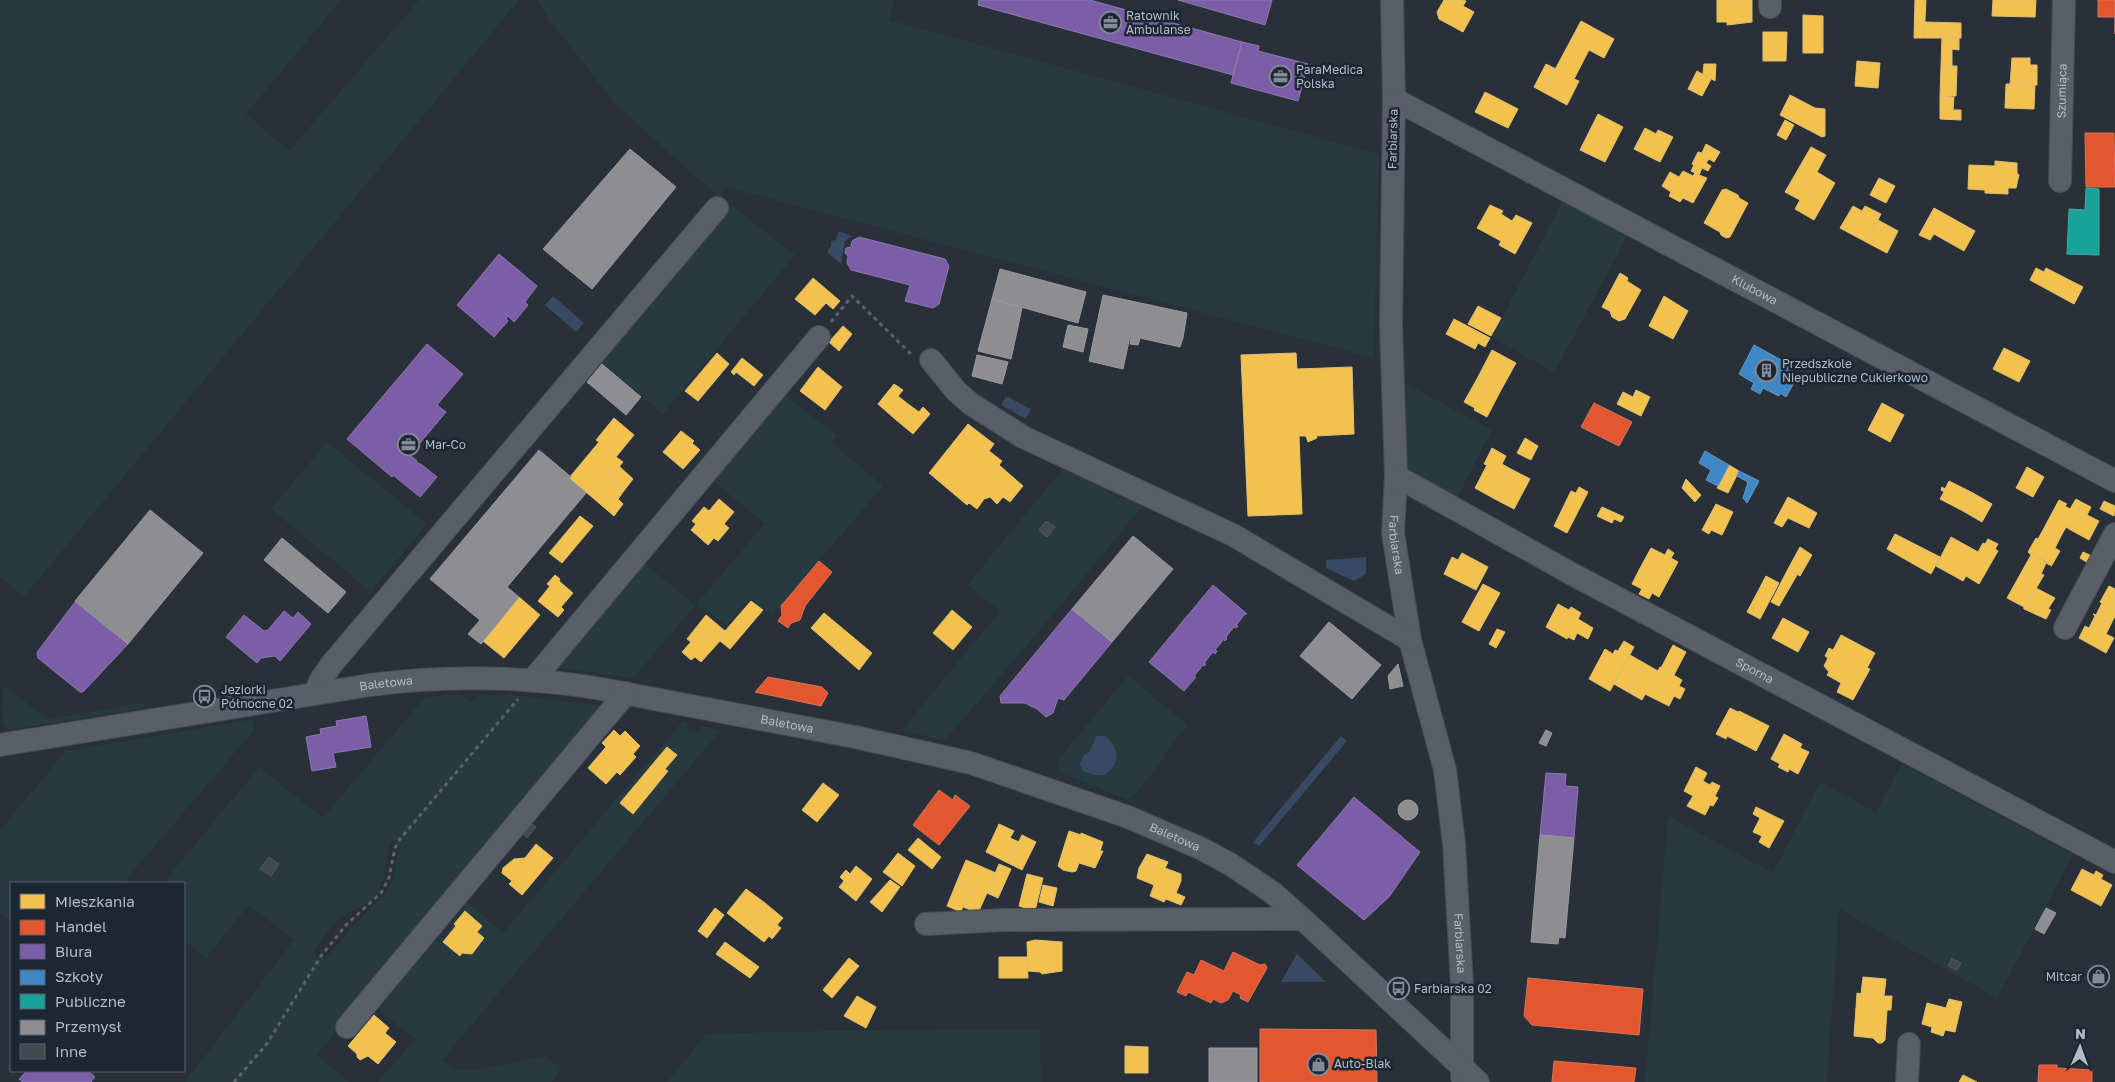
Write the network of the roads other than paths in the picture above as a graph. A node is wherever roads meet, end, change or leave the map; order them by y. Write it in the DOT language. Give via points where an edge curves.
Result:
graph roads {
  1 [pos="1392,0"];
  2 [pos="2064,0"];
  3 [pos="1394,99"];
  4 [pos="2060,181"];
  5 [pos="717,208"];
  6 [pos="819,337"];
  7 [pos="922,358"];
  8 [pos="1396,476"];
  9 [pos="2115,481"];
  10 [pos="2115,534"];
  11 [pos="2065,628"];
  12 [pos="1410,640"];
  13 [pos="532,681"];
  14 [pos="316,693"];
  15 [pos="626,693"];
  16 [pos="0,745"];
  17 [pos="2115,862"];
  18 [pos="1302,918"];
  19 [pos="926,924"];
  20 [pos="347,1027"];
  21 [pos="1909,1044"];
  22 [pos="1467,1077"];
  23 [pos="1907,1082"];
  1 -- 3 [label="street, Farbiarska"];
  2 -- 4 [label="street, Szumiąca"];
  3 -- 8 [label="street, Farbiarska" via="1391,325"];
  3 -- 9 [label="street, Klubowa"];
  5 -- 14 [label="street" via="331,665"];
  6 -- 13 [label="street"];
  7 -- 12 [label="street" via="971,404 1023,437 1233,535"];
  8 -- 12 [label="street, Farbiarska" via="1393,533"];
  8 -- 17 [label="street, Sporna" via="1590,583"];
  10 -- 11 [label="street"];
  12 -- 22 [label="street, Farbiarska" via="1444,770 1454,844"];
  13 -- 14 [label="street, Baletowa" via="480,678 410,680"];
  13 -- 15 [label="street, Baletowa" via="576,684"];
  14 -- 16 [label="street, Baletowa"];
  15 -- 18 [label="street, Baletowa" via="864,738 971,763 1018,778 1128,817 1200,848 1251,877"];
  15 -- 20 [label="street"];
  18 -- 19 [label="street" via="1003,920"];
  18 -- 22 [label="street, Baletowa"];
  21 -- 23 [label="street"];
}
